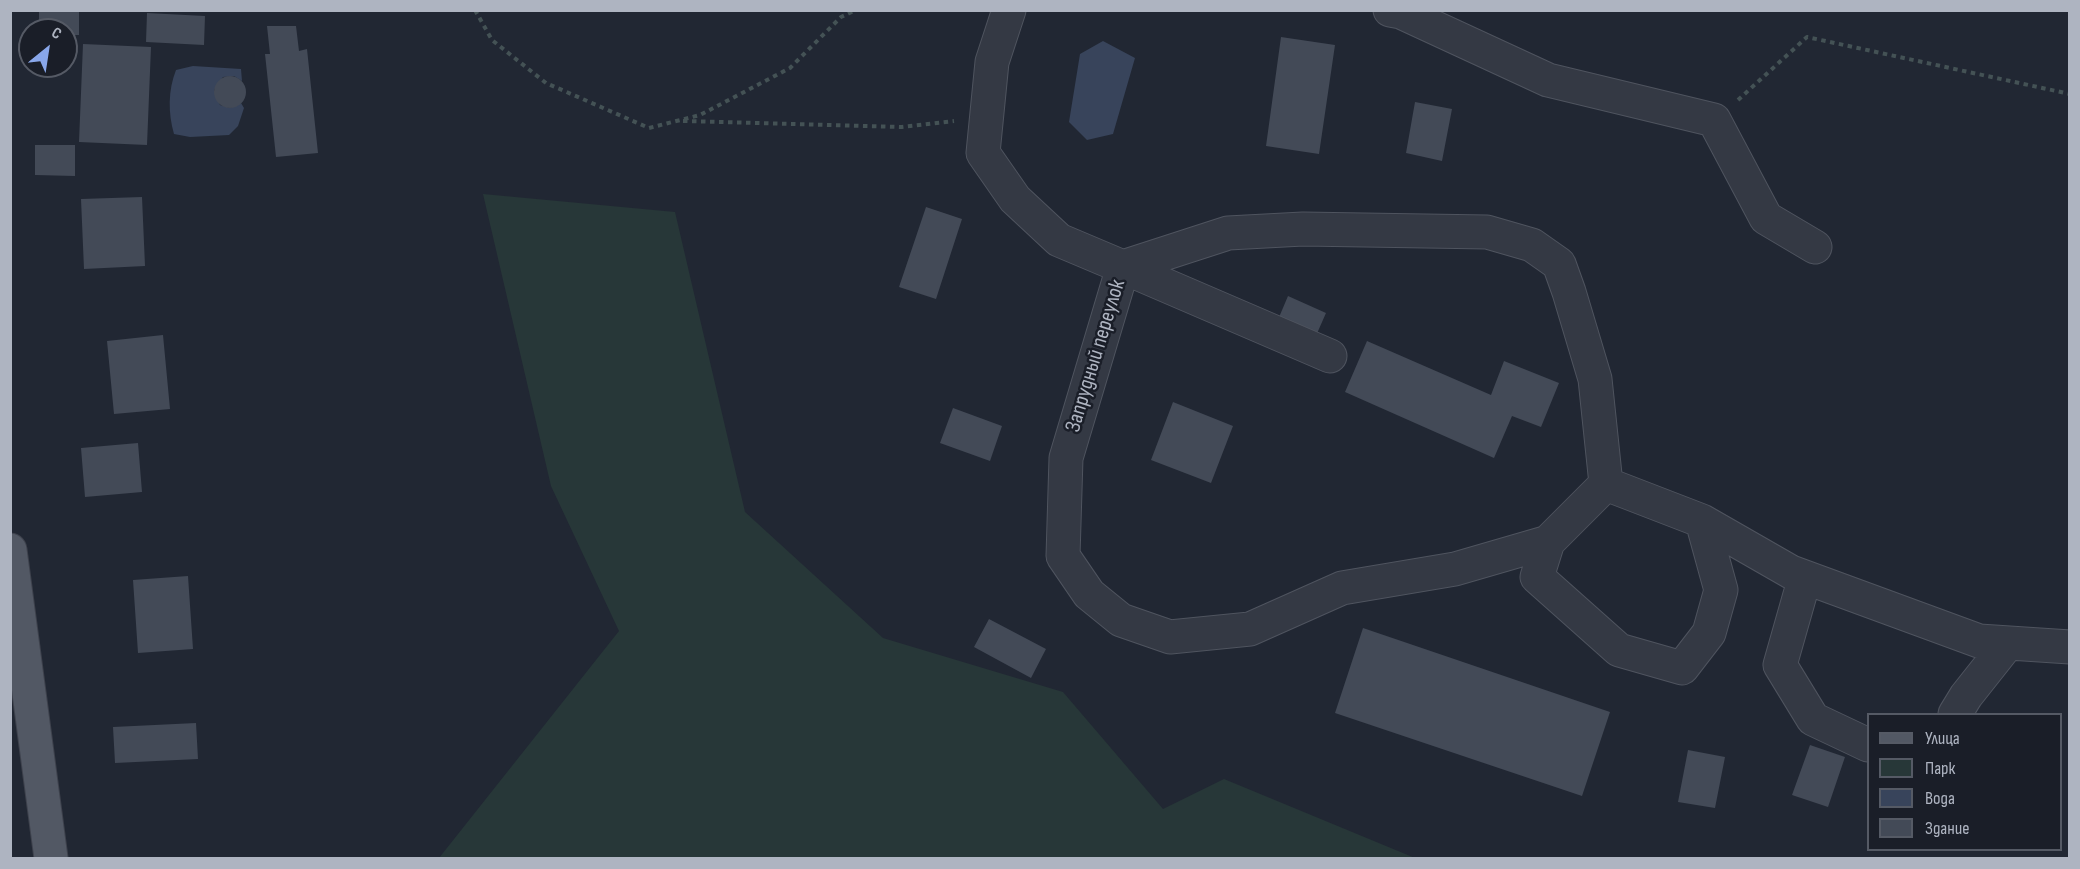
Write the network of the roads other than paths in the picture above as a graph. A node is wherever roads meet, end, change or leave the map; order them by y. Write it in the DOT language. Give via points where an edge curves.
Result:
graph roads {
  1 [pos="1009,10"];
  2 [pos="1390,10"];
  3 [pos="1815,247"];
  4 [pos="1123,267"];
  5 [pos="1330,356"];
  6 [pos="1606,484"];
  7 [pos="1702,521"];
  8 [pos="1548,542"];
  9 [pos="10,550"];
  10 [pos="1805,577"];
  11 [pos="15,605"];
  12 [pos="2008,643"];
  13 [pos="2070,647"];
  14 [pos="1956,713"];
  15 [pos="1867,744"];
  16 [pos="51,858"];
  1 -- 4 [label="lane, Запрудный переулок" via="992,62 983,153 1015,199 1059,240"];
  2 -- 3 [label="lane" via="1548,80 1714,120 1766,218"];
  4 -- 5 [label="lane"];
  4 -- 6 [label="lane" via="1239,232 1487,232 1532,245 1559,264 1569,292 1595,379"];
  4 -- 8 [label="lane, Запрудный переулок" via="1066,458 1063,556 1089,594 1121,620 1170,637 1250,629 1342,588 1455,569"];
  6 -- 7 [label="lane"];
  6 -- 8 [label="lane"];
  7 -- 8 [label="lane" via="1721,590 1709,633 1682,668 1619,650 1558,597 1537,577"];
  7 -- 10 [label="lane"];
  9 -- 11 [label="main road"];
  10 -- 12 [label="lane" via="1979,640"];
  10 -- 15 [label="lane" via="1780,665 1813,719"];
  11 -- 16 [label="main road"];
  12 -- 13 [label="lane"];
  12 -- 14 [label="lane"];
}
